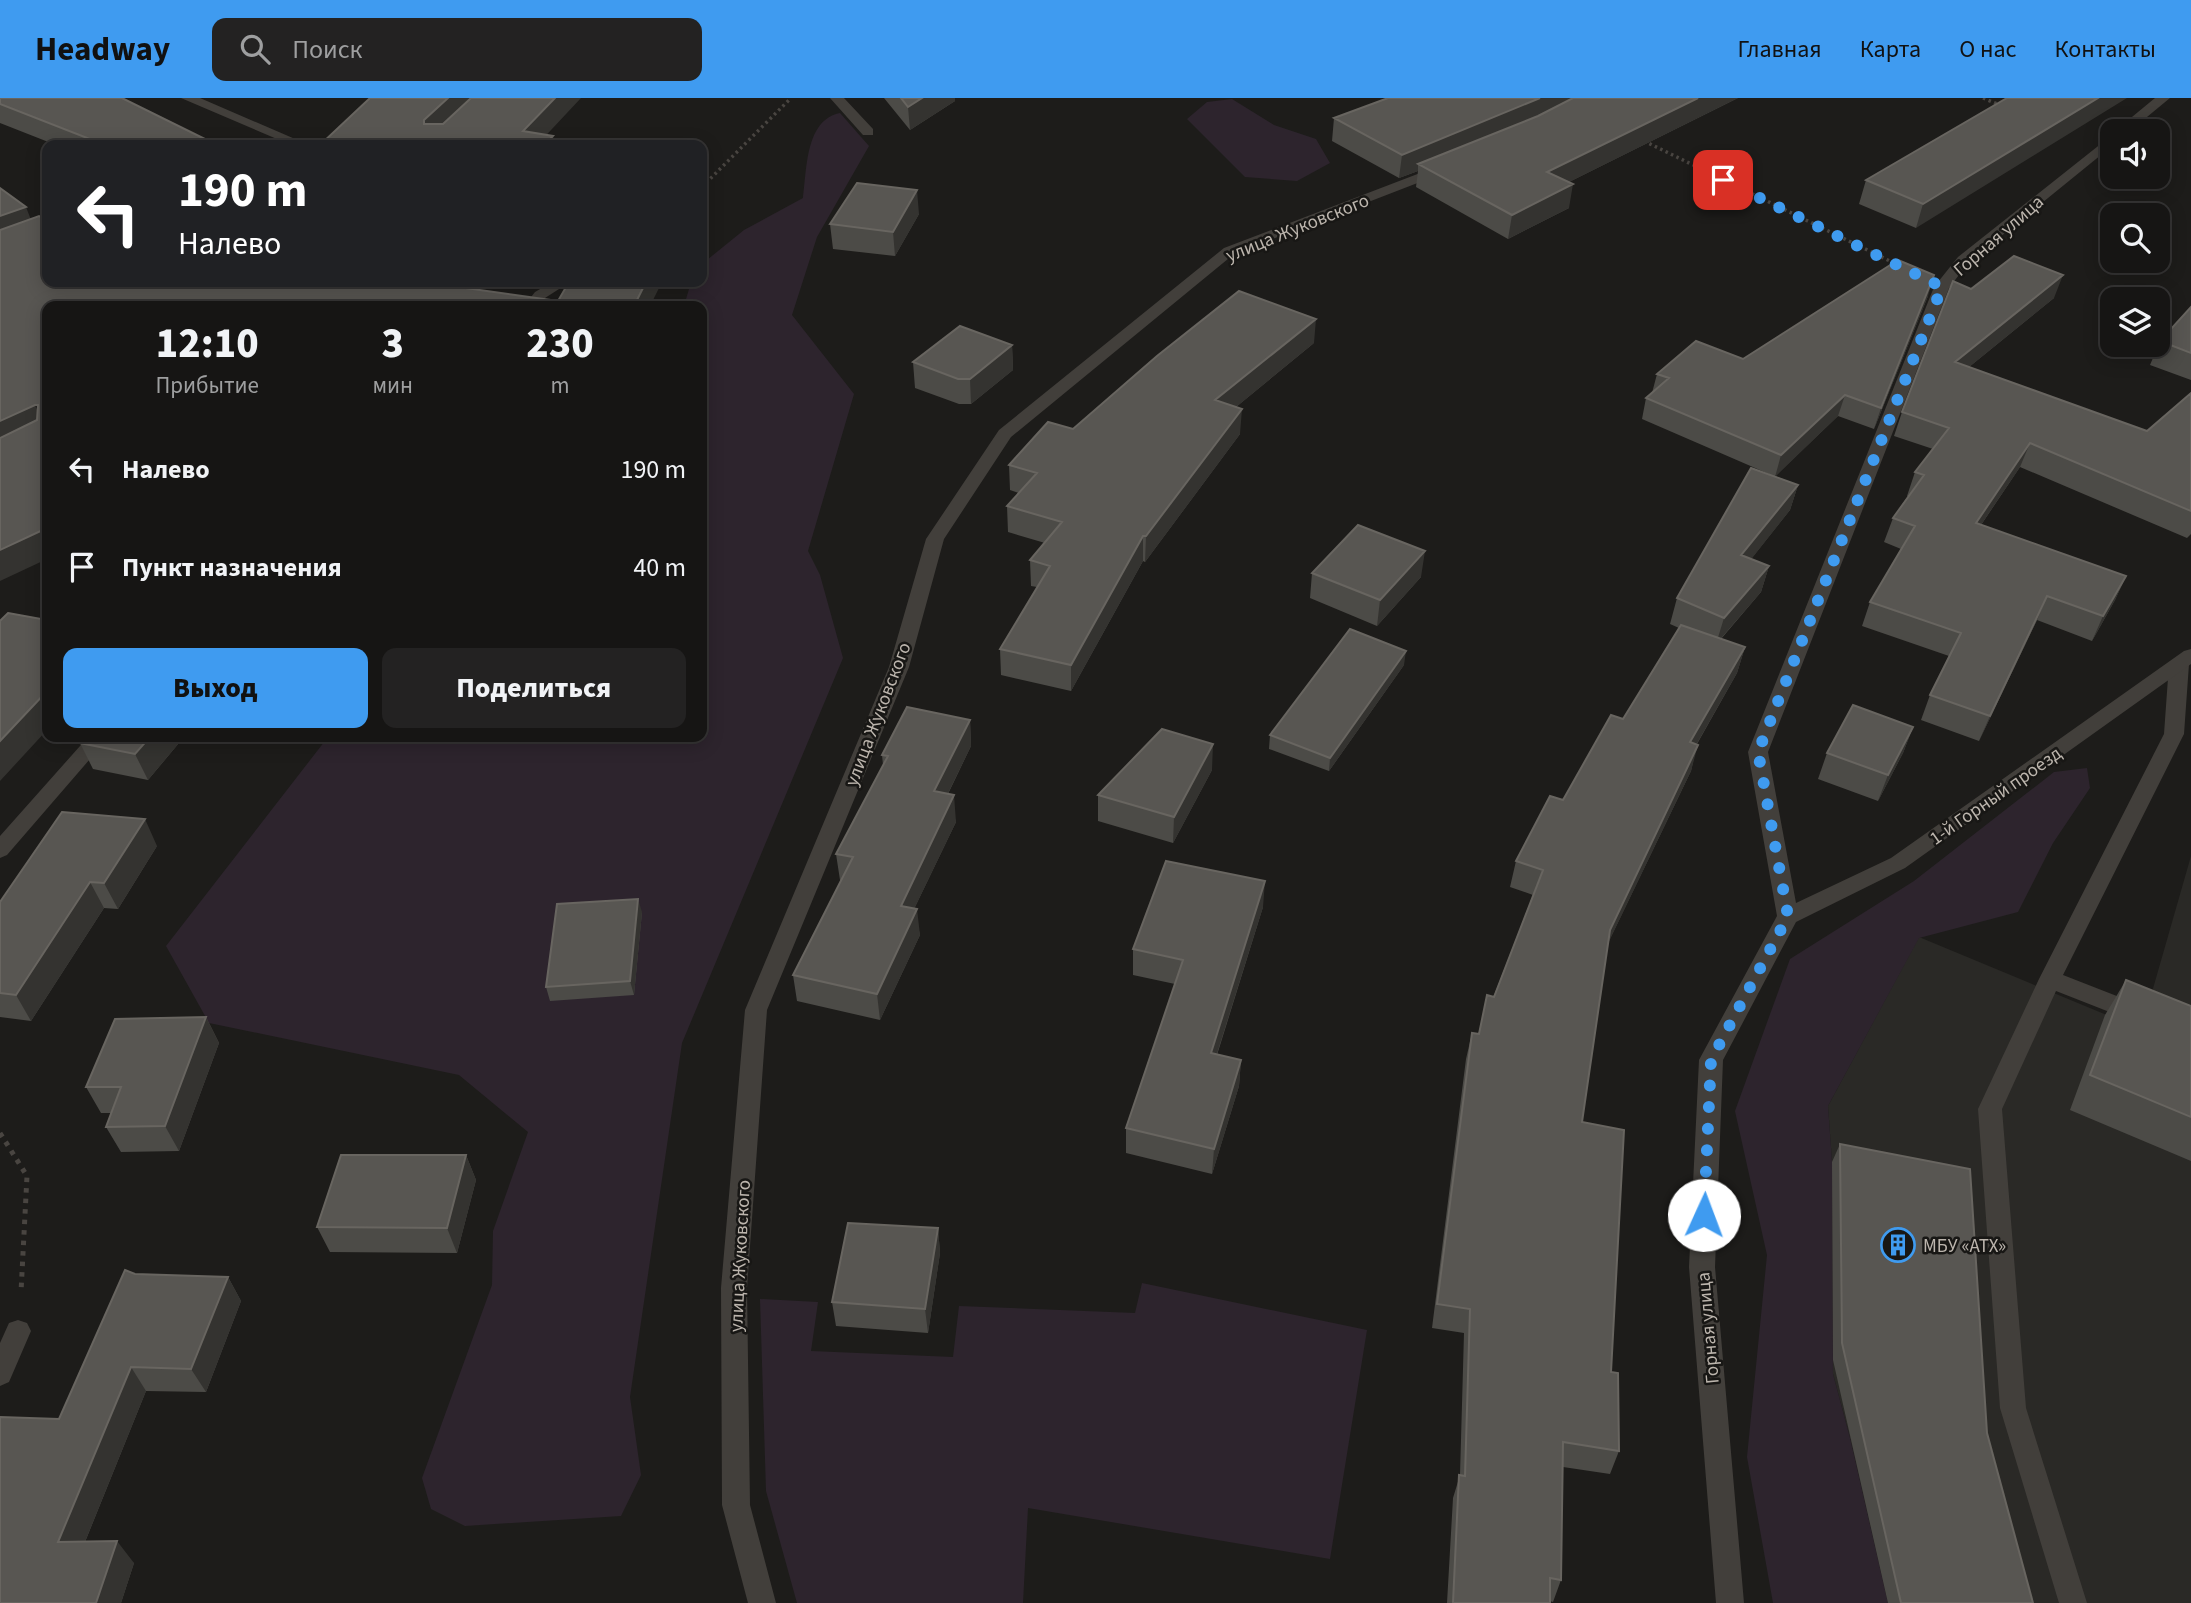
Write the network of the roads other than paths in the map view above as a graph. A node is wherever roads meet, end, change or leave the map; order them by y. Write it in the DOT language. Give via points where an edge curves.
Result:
graph roads {
  1 [pos="188,98"];
  2 [pos="837,98"];
  3 [pos="2163,98"];
  4 [pos="2137,119"];
  5 [pos="869,132"];
  6 [pos="280,140"];
  7 [pos="2100,149"];
  8 [pos="1456,163"];
  9 [pos="554,287"];
  10 [pos="536,301"];
  11 [pos="2185,660"];
  12 [pos="95,742"];
  13 [pos="0,850"];
  14 [pos="1788,916"];
  15 [pos="2050,979"];
  16 [pos="2191,1035"];
  17 [pos="18,1331"];
  18 [pos="0,1374"];
  19 [pos="762,1603"];
  20 [pos="1730,1603"];
  21 [pos="2073,1603"];
  1 -- 6 [label="street"];
  2 -- 5 [label="street"];
  3 -- 4 [label="street"];
  7 -- 14 [label="street, Горная улица" via="1963,260 1942,287 1758,752"];
  8 -- 19 [label="street, улица Жуковского" via="1229,251 1004,434 935,539 899,667 756,1010 734,1288 736,1505"];
  9 -- 10 [label="street"];
  11 -- 14 [label="street, 1-й Горный проезд" via="1898,863"];
  11 -- 15 [label="street" via="2174,734"];
  12 -- 13 [label="street"];
  14 -- 20 [label="street, Горная улица" via="1711,1060 1702,1267"];
  15 -- 16 [label="street"];
  15 -- 21 [label="street" via="1990,1109 2013,1408"];
  17 -- 18 [label="street"];
}
